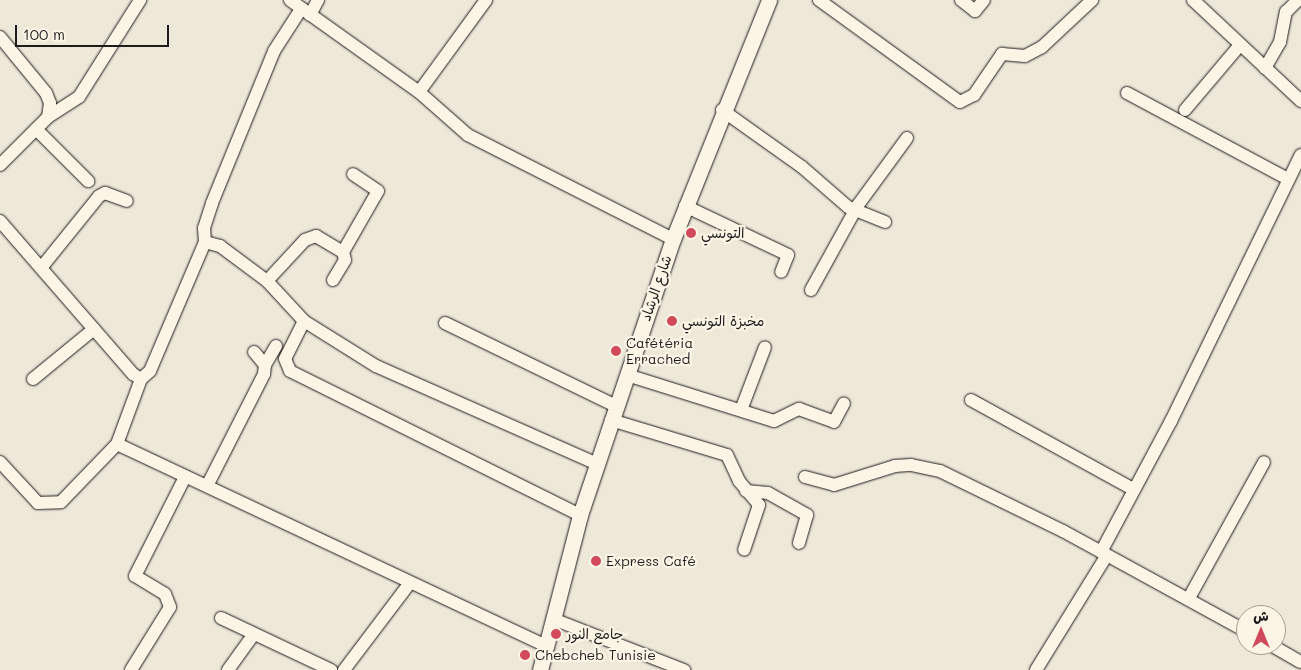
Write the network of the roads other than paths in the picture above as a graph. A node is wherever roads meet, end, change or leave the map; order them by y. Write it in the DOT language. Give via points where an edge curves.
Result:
graph roads {
  1 [pos="140,0"];
  2 [pos="290,0"];
  3 [pos="318,0"];
  4 [pos="486,0"];
  5 [pos="769,0"];
  6 [pos="819,0"];
  7 [pos="961,0"];
  8 [pos="984,0"];
  9 [pos="1092,0"];
  10 [pos="1193,0"];
  11 [pos="1298,0"];
  12 [pos="305,12"];
  13 [pos="0,37"];
  14 [pos="1240,45"];
  15 [pos="1265,68"];
  16 [pos="419,92"];
  17 [pos="1127,93"];
  18 [pos="1301,101"];
  19 [pos="722,110"];
  20 [pos="1185,110"];
  21 [pos="48,116"];
  22 [pos="36,129"];
  23 [pos="907,138"];
  24 [pos="1301,155"];
  25 [pos="0,165"];
  26 [pos="353,174"];
  27 [pos="1288,179"];
  28 [pos="88,181"];
  29 [pos="126,201"];
  30 [pos="686,206"];
  31 [pos="855,210"];
  32 [pos="0,222"];
  33 [pos="885,222"];
  34 [pos="673,239"];
  35 [pos="205,242"];
  36 [pos="343,252"];
  37 [pos="40,268"];
  38 [pos="781,272"];
  39 [pos="333,280"];
  40 [pos="267,281"];
  41 [pos="811,290"];
  42 [pos="304,321"];
  43 [pos="445,323"];
  44 [pos="94,329"];
  45 [pos="276,346"];
  46 [pos="765,347"];
  47 [pos="254,352"];
  48 [pos="266,365"];
  49 [pos="626,375"];
  50 [pos="33,379"];
  51 [pos="141,379"];
  52 [pos="971,400"];
  53 [pos="844,403"];
  54 [pos="741,410"];
  55 [pos="614,413"];
  56 [pos="117,444"];
  57 [pos="0,462"];
  58 [pos="1264,462"];
  59 [pos="597,464"];
  60 [pos="185,477"];
  61 [pos="805,477"];
  62 [pos="207,486"];
  63 [pos="1133,489"];
  64 [pos="746,491"];
  65 [pos="580,515"];
  66 [pos="799,543"];
  67 [pos="744,550"];
  68 [pos="1104,554"];
  69 [pos="409,584"];
  70 [pos="1189,598"];
  71 [pos="221,618"];
  72 [pos="553,619"];
  73 [pos="1236,625"];
  74 [pos="254,634"];
  75 [pos="546,646"];
  76 [pos="1286,654"];
  77 [pos="1301,662"];
  78 [pos="131,670"];
  79 [pos="228,670"];
  80 [pos="331,670"];
  81 [pos="344,670"];
  82 [pos="540,670"];
  83 [pos="684,670"];
  84 [pos="1036,670"];
  1 -- 21 [label="street" via="79,97"];
  2 -- 12 [label="street"];
  3 -- 12 [label="street"];
  4 -- 16 [label="street"];
  5 -- 19 [label="street, شارع الرشاد"];
  6 -- 9 [label="street" via="960,102 974,95 1002,54 1025,56 1042,47"];
  7 -- 8 [label="street" via="974,11"];
  10 -- 14 [label="street"];
  11 -- 15 [label="street" via="1286,12 1280,42"];
  12 -- 16 [label="street"];
  12 -- 35 [label="street" via="274,51 212,203 204,228"];
  13 -- 21 [label="street" via="46,93 50,103"];
  14 -- 15 [label="street"];
  14 -- 20 [label="street"];
  15 -- 18 [label="street"];
  16 -- 34 [label="street" via="468,135 497,153"];
  17 -- 27 [label="street"];
  19 -- 30 [label="street, شارع الرشاد"];
  19 -- 31 [label="street"];
  21 -- 22 [label="street"];
  22 -- 25 [label="street"];
  22 -- 28 [label="street"];
  23 -- 31 [label="street"];
  24 -- 27 [label="street"];
  26 -- 36 [label="street" via="378,191"];
  27 -- 63 [label="street" via="1240,283"];
  29 -- 37 [label="street" via="105,193 99,196"];
  30 -- 34 [label="street, شارع الرشاد"];
  30 -- 38 [label="street" via="788,255"];
  31 -- 33 [label="street"];
  31 -- 41 [label="street"];
  32 -- 37 [label="street"];
  34 -- 49 [label="street, شارع الرشاد"];
  35 -- 40 [label="street" via="220,246"];
  35 -- 51 [label="street" via="150,371"];
  36 -- 39 [label="street" via="344,260"];
  36 -- 40 [label="street" via="316,236 305,240"];
  37 -- 44 [label="street"];
  40 -- 42 [label="street"];
  42 -- 59 [label="street" via="376,366"];
  42 -- 65 [label="street" via="284,359 290,371"];
  43 -- 55 [label="street"];
  44 -- 50 [label="street"];
  44 -- 51 [label="street"];
  45 -- 48 [label="street"];
  46 -- 54 [label="street"];
  47 -- 48 [label="street"];
  48 -- 62 [label="street"];
  49 -- 54 [label="street"];
  49 -- 55 [label="street, شارع الرشاد"];
  51 -- 56 [label="street"];
  52 -- 63 [label="street"];
  53 -- 54 [label="street" via="834,422 799,409 774,420"];
  55 -- 59 [label="street, شارع الرشاد"];
  55 -- 64 [label="street" via="727,455"];
  56 -- 57 [label="street" via="61,502 38,503"];
  56 -- 60 [label="street"];
  58 -- 70 [label="street"];
  59 -- 65 [label="street, شارع الرشاد"];
  60 -- 62 [label="street"];
  60 -- 78 [label="street" via="135,576 165,594 170,607"];
  61 -- 68 [label="street" via="834,485 895,466 926,467 1006,502"];
  62 -- 69 [label="street"];
  63 -- 68 [label="street"];
  64 -- 66 [label="street" via="768,493 807,515"];
  64 -- 67 [label="street" via="759,505"];
  65 -- 72 [label="street, شارع الرشاد"];
  68 -- 70 [label="street"];
  68 -- 84 [label="street"];
  69 -- 75 [label="street"];
  69 -- 81 [label="street"];
  70 -- 73 [label="street"];
  71 -- 74 [label="street"];
  72 -- 75 [label="street, شارع الرشاد"];
  72 -- 83 [label="street"];
  74 -- 79 [label="street"];
  74 -- 80 [label="street"];
  75 -- 82 [label="street, شارع الرشاد"];
  76 -- 77 [label="street"];
}
